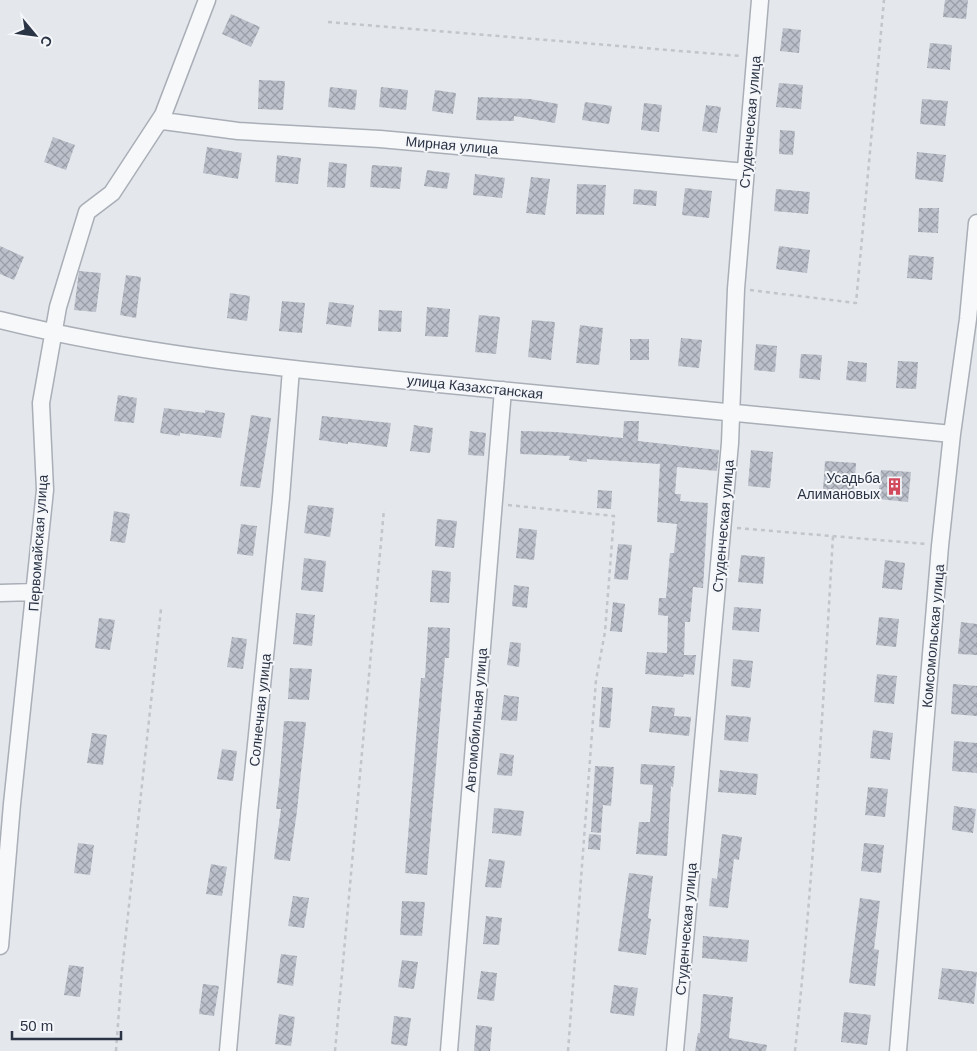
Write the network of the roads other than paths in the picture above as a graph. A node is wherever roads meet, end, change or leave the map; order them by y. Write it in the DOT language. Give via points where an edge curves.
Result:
graph roads {
  1 [pos="206,0"];
  2 [pos="760,0"];
  3 [pos="158,123"];
  4 [pos="746,172"];
  5 [pos="977,222"];
  6 [pos="0,320"];
  7 [pos="973,320"];
  8 [pos="52,333"];
  9 [pos="291,369"];
  10 [pos="503,390"];
  11 [pos="731,413"];
  12 [pos="952,434"];
  13 [pos="35,592"];
  14 [pos="0,593"];
  15 [pos="0,946"];
  16 [pos="228,1051"];
  17 [pos="449,1051"];
  18 [pos="675,1051"];
  19 [pos="898,1051"];
  1 -- 3 [label="street, Первомайская улица"];
  2 -- 4 [label="street, Студенческая улица"];
  3 -- 4 [label="street, Мирная улица"];
  3 -- 8 [label="street, Первомайская улица" via="112,192 87,212"];
  4 -- 11 [label="street, Студенческая улица" via="736,289"];
  5 -- 7 [label="street, Комсомольская улица"];
  6 -- 8 [label="street, улица Казахстанская"];
  7 -- 12 [label="street, Комсомольская улица"];
  8 -- 9 [label="street, улица Казахстанская" via="177,355"];
  8 -- 13 [label="street, Первомайская улица" via="41,403 45,490"];
  9 -- 10 [label="street, улица Казахстанская"];
  9 -- 16 [label="street, Солнечная улица"];
  10 -- 11 [label="street, улица Казахстанская"];
  10 -- 17 [label="street, Автомобильная улица"];
  11 -- 12 [label="street, улица Казахстанская"];
  11 -- 18 [label="street, Студенческая улица"];
  12 -- 19 [label="street, Комсомольская улица"];
  13 -- 14 [label="street"];
  13 -- 15 [label="street, Первомайская улица"];
}
